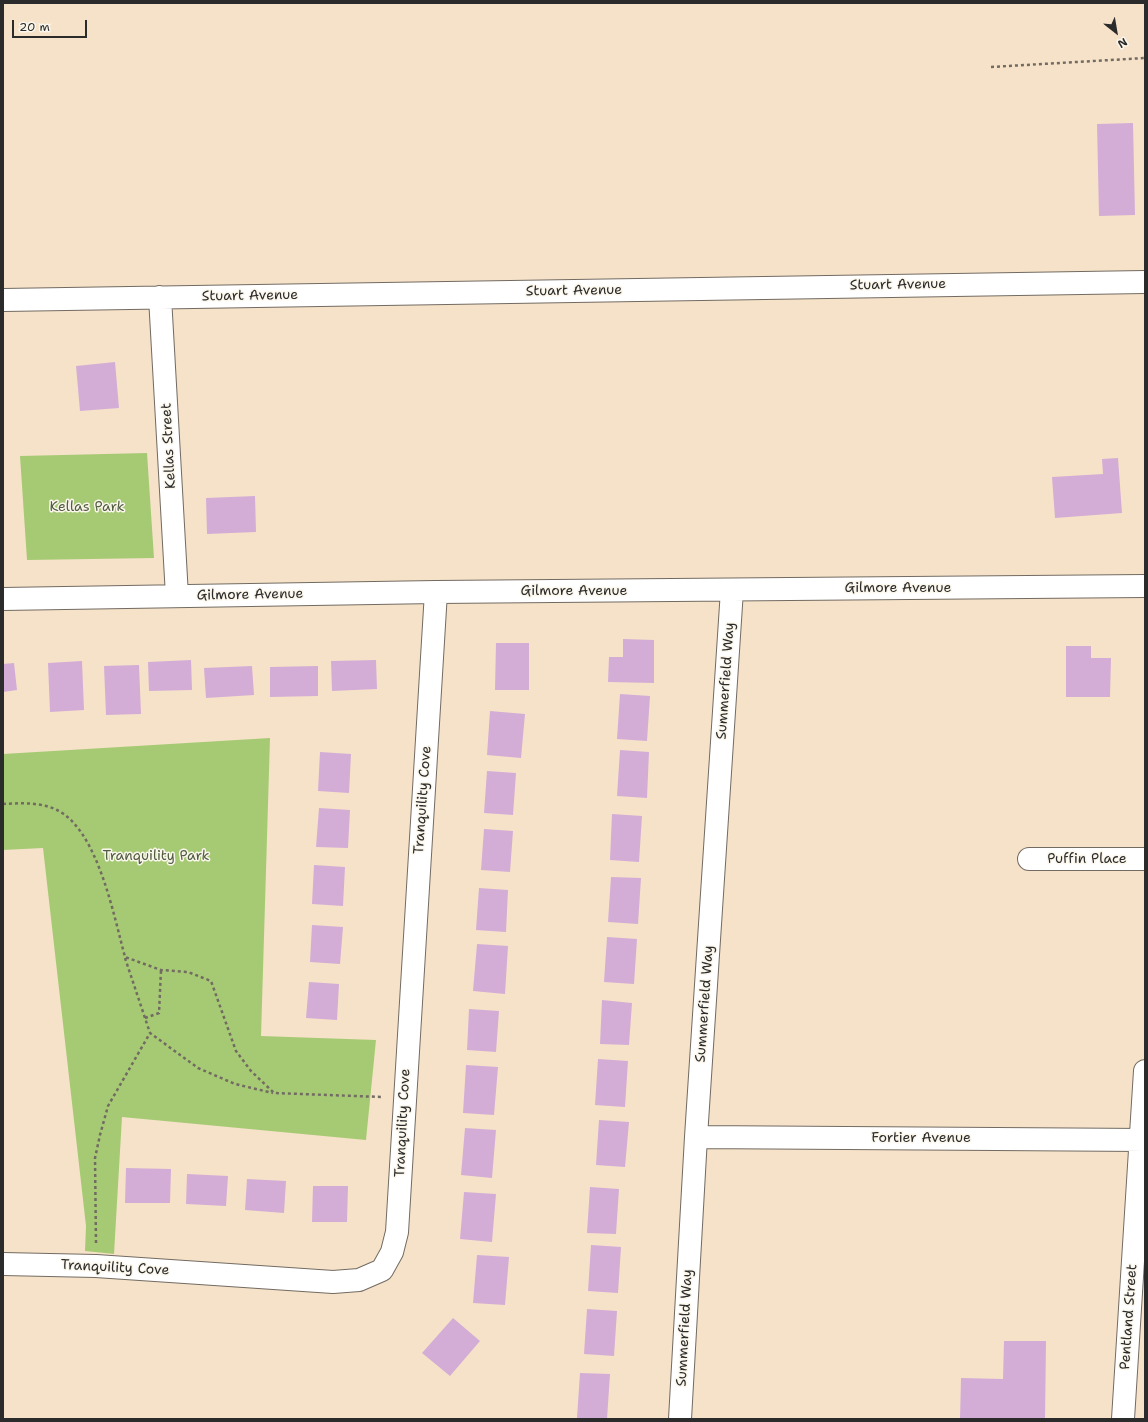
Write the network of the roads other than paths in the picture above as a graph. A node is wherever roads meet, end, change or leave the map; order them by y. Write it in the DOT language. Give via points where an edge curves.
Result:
graph roads {
  1 [pos="1145,282"];
  2 [pos="160,297"];
  3 [pos="3,300"];
  4 [pos="1145,586"];
  5 [pos="732,590"];
  6 [pos="436,592"];
  7 [pos="177,596"];
  8 [pos="3,599"];
  9 [pos="1028,859"];
  10 [pos="1145,859"];
  11 [pos="1145,1071"];
  12 [pos="696,1137"];
  13 [pos="1143,1140"];
  14 [pos="3,1264"];
  15 [pos="1138,1288"];
  16 [pos="680,1419"];
  17 [pos="1123,1419"];
  1 -- 2 [label="street, Stuart Avenue"];
  2 -- 3 [label="street, Stuart Avenue"];
  2 -- 7 [label="street, Kellas Street"];
  4 -- 5 [label="street, Gilmore Avenue"];
  5 -- 6 [label="street, Gilmore Avenue"];
  5 -- 12 [label="street, Summerfield Way"];
  6 -- 7 [label="street, Gilmore Avenue"];
  6 -- 14 [label="street, Tranquility Cove" via="397,1232 392,1252 382,1270 359,1280 333,1282 96,1266"];
  7 -- 8 [label="street, Gilmore Avenue"];
  9 -- 10 [label="street, Puffin Place"];
  11 -- 13 [label="street, Pentland Street"];
  12 -- 13 [label="street, Fortier Avenue"];
  12 -- 16 [label="street, Summerfield Way"];
  13 -- 15 [label="street, Pentland Street"];
  15 -- 17 [label="street, Pentland Street"];
}
